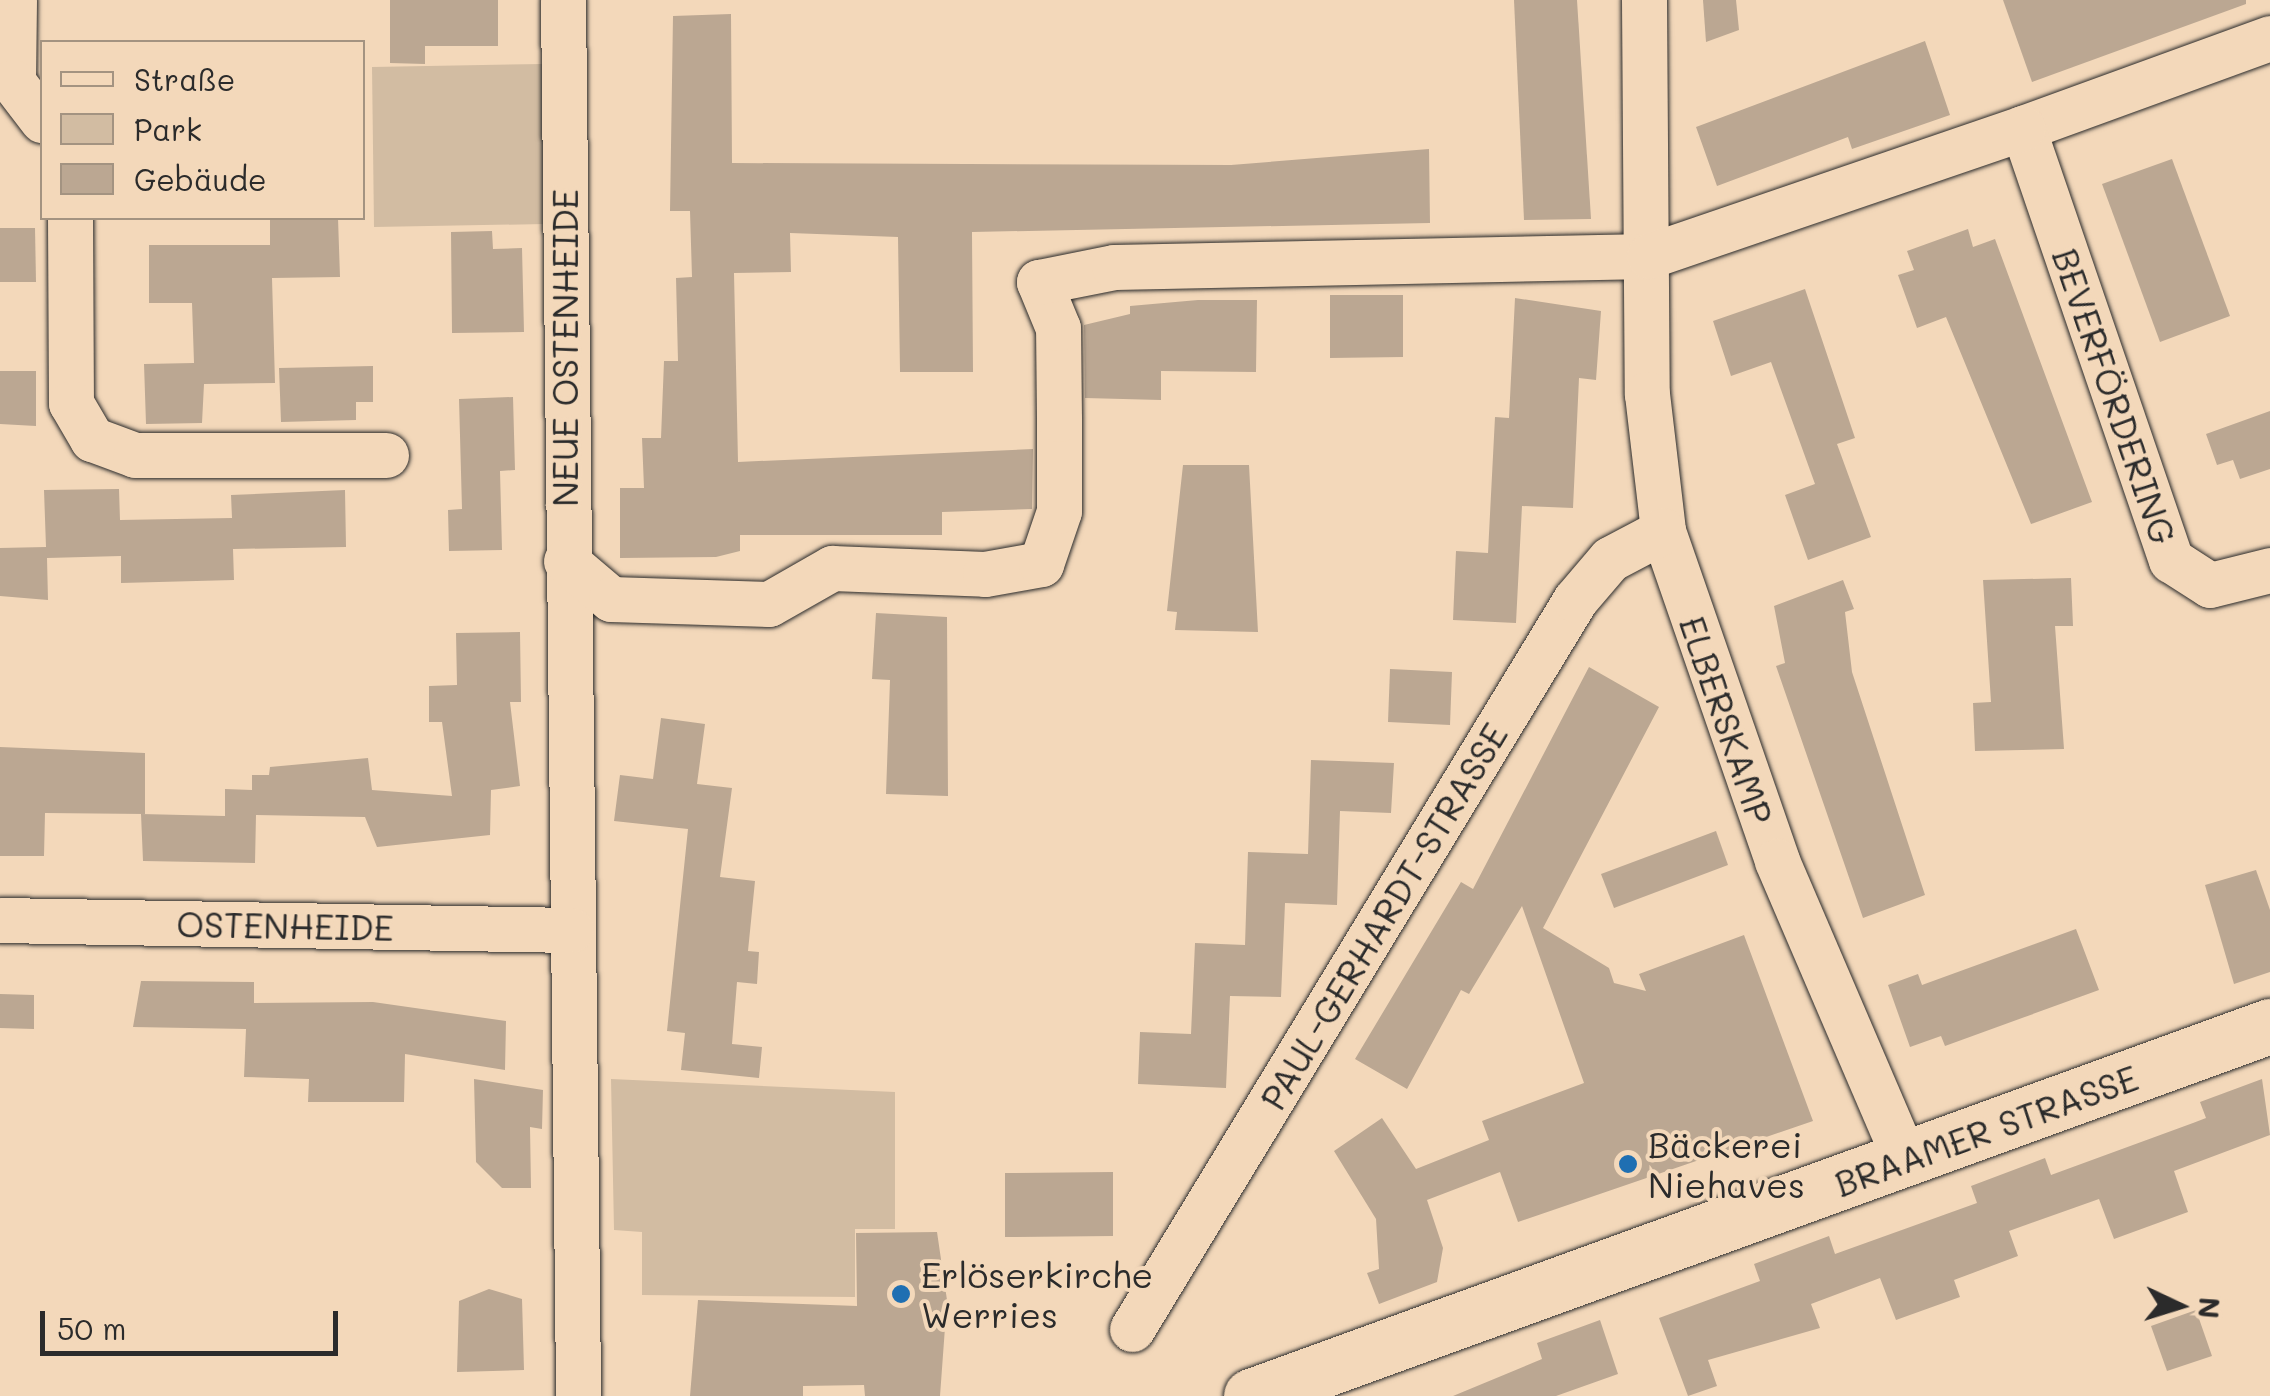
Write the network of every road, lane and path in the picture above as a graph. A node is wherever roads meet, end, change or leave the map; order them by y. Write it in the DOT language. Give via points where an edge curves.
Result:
graph roads {
  1 [pos="14,0"];
  2 [pos="563,0"];
  3 [pos="1644,0"];
  4 [pos="2270,38"];
  5 [pos="40,117"];
  6 [pos="2024,128"];
  7 [pos="70,220"];
  8 [pos="1649,256"];
  9 [pos="386,455"];
  10 [pos="1662,531"];
  11 [pos="566,561"];
  12 [pos="2270,570"];
  13 [pos="0,920"];
  14 [pos="571,930"];
  15 [pos="2270,1026"];
  16 [pos="1906,1160"];
  17 [pos="1132,1329"];
  18 [pos="578,1396"];
  19 [pos="1252,1396"];
  1 -- 5 [label="street" via="13,82"];
  2 -- 11 [label="street, NEUE OSTENHEIDE"];
  3 -- 8 [label="street, ELBERSKAMP"];
  4 -- 6 [label="street"];
  6 -- 8 [label="street"];
  6 -- 12 [label="street, BEVERFÖRDERING" via="2171,560 2210,585"];
  7 -- 9 [label="street" via="70,403 92,439 135,454"];
  8 -- 10 [label="street, ELBERSKAMP" via="1650,460"];
  8 -- 11 [label="street" via="1114,268 1038,282 1058,328 1059,511 1042,564 985,574 832,568 769,604 611,600"];
  10 -- 16 [label="street, ELBERSKAMP" via="1776,861"];
  10 -- 17 [label="street, PAUL-GERHARDT-STRASSE" via="1610,558 1575,600"];
  11 -- 14 [label="street, NEUE OSTENHEIDE"];
  13 -- 14 [label="street, OSTENHEIDE"];
  14 -- 18 [label="street"];
  15 -- 16 [label="street, BRAAMER STRASSE"];
  16 -- 19 [label="street, BRAAMER STRASSE"];
}
